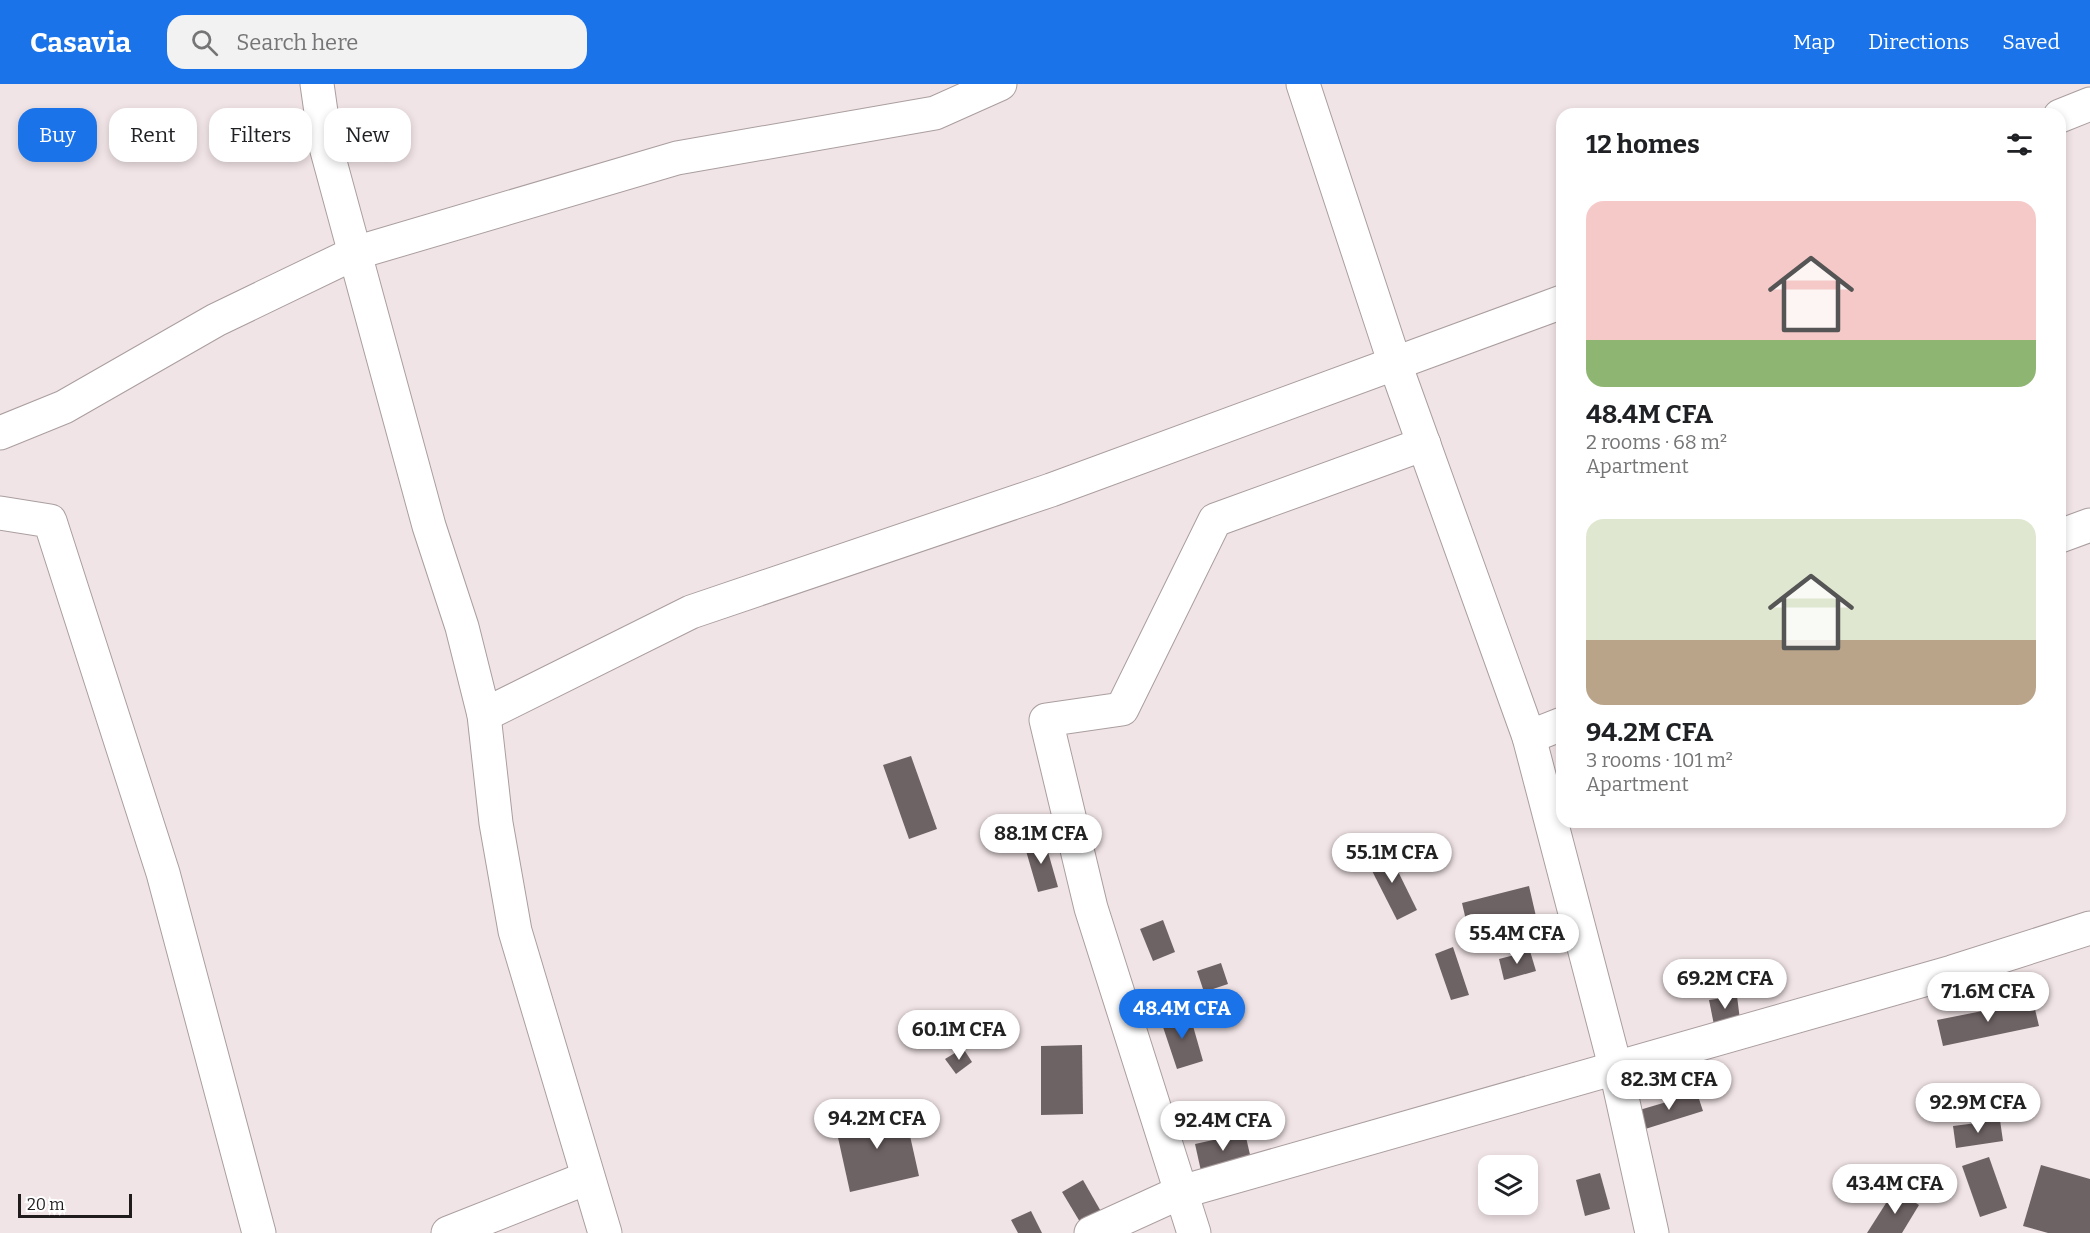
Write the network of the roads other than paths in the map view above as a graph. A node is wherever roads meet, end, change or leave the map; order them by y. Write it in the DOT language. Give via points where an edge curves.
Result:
graph roads {
  1 [pos="317,84"];
  2 [pos="1000,84"];
  3 [pos="1302,84"];
  4 [pos="2090,104"];
  5 [pos="2066,114"];
  6 [pos="355,253"];
  7 [pos="1556,304"];
  8 [pos="1395,364"];
  9 [pos="0,433"];
  10 [pos="1424,444"];
  11 [pos="0,513"];
  12 [pos="2090,525"];
  13 [pos="2066,534"];
  14 [pos="484,715"];
  15 [pos="1556,726"];
  16 [pos="1528,737"];
  17 [pos="2090,928"];
  18 [pos="1615,1066"];
  19 [pos="586,1178"];
  20 [pos="1181,1192"];
  21 [pos="259,1233"];
  22 [pos="448,1233"];
  23 [pos="605,1233"];
  24 [pos="1091,1233"];
  25 [pos="1194,1233"];
  26 [pos="1652,1233"];
  1 -- 6 [label="street" via="326,147"];
  2 -- 6 [label="street" via="935,113 677,158"];
  3 -- 8 [label="street"];
  4 -- 5 [label="street"];
  6 -- 9 [label="street" via="216,320 64,407"];
  6 -- 14 [label="street"];
  7 -- 8 [label="street"];
  8 -- 10 [label="street"];
  8 -- 14 [label="street" via="1051,490 691,612"];
  10 -- 16 [label="street"];
  10 -- 20 [label="street" via="1215,520 1122,709 1046,720 1091,908"];
  11 -- 21 [label="street" via="50,521 164,873"];
  12 -- 13 [label="street"];
  14 -- 19 [label="street" via="496,823 515,931"];
  15 -- 16 [label="street"];
  16 -- 18 [label="street"];
  17 -- 18 [label="street" via="1952,972"];
  18 -- 20 [label="street"];
  18 -- 26 [label="street"];
  19 -- 22 [label="street"];
  19 -- 23 [label="street"];
  20 -- 24 [label="street"];
  20 -- 25 [label="street"];
}
